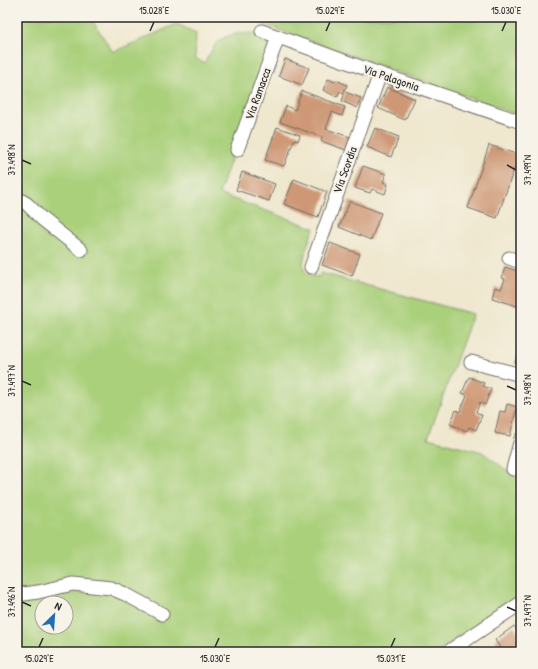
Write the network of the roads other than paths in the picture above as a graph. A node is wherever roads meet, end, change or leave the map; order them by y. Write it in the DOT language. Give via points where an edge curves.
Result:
graph roads {
  1 [pos="262,31"];
  2 [pos="278,37"];
  3 [pos="380,74"];
  4 [pos="521,122"];
  5 [pos="237,150"];
  6 [pos="17,198"];
  7 [pos="81,250"];
  8 [pos="311,267"];
  9 [pos="471,362"];
  10 [pos="521,375"];
  11 [pos="521,439"];
  12 [pos="513,469"];
  13 [pos="17,593"];
  14 [pos="521,603"];
  15 [pos="162,614"];
  16 [pos="448,652"];
  1 -- 2 [label="street, Via Palagonia"];
  2 -- 3 [label="street, Via Palagonia"];
  2 -- 5 [label="street, Via Ramacca"];
  3 -- 4 [label="street, Via Palagonia"];
  3 -- 8 [label="street, Via Scordia"];
  6 -- 7 [label="street"];
  9 -- 10 [label="street"];
  11 -- 12 [label="street"];
  13 -- 15 [label="street" via="38,592 73,584 111,588"];
  14 -- 16 [label="street"];
}
